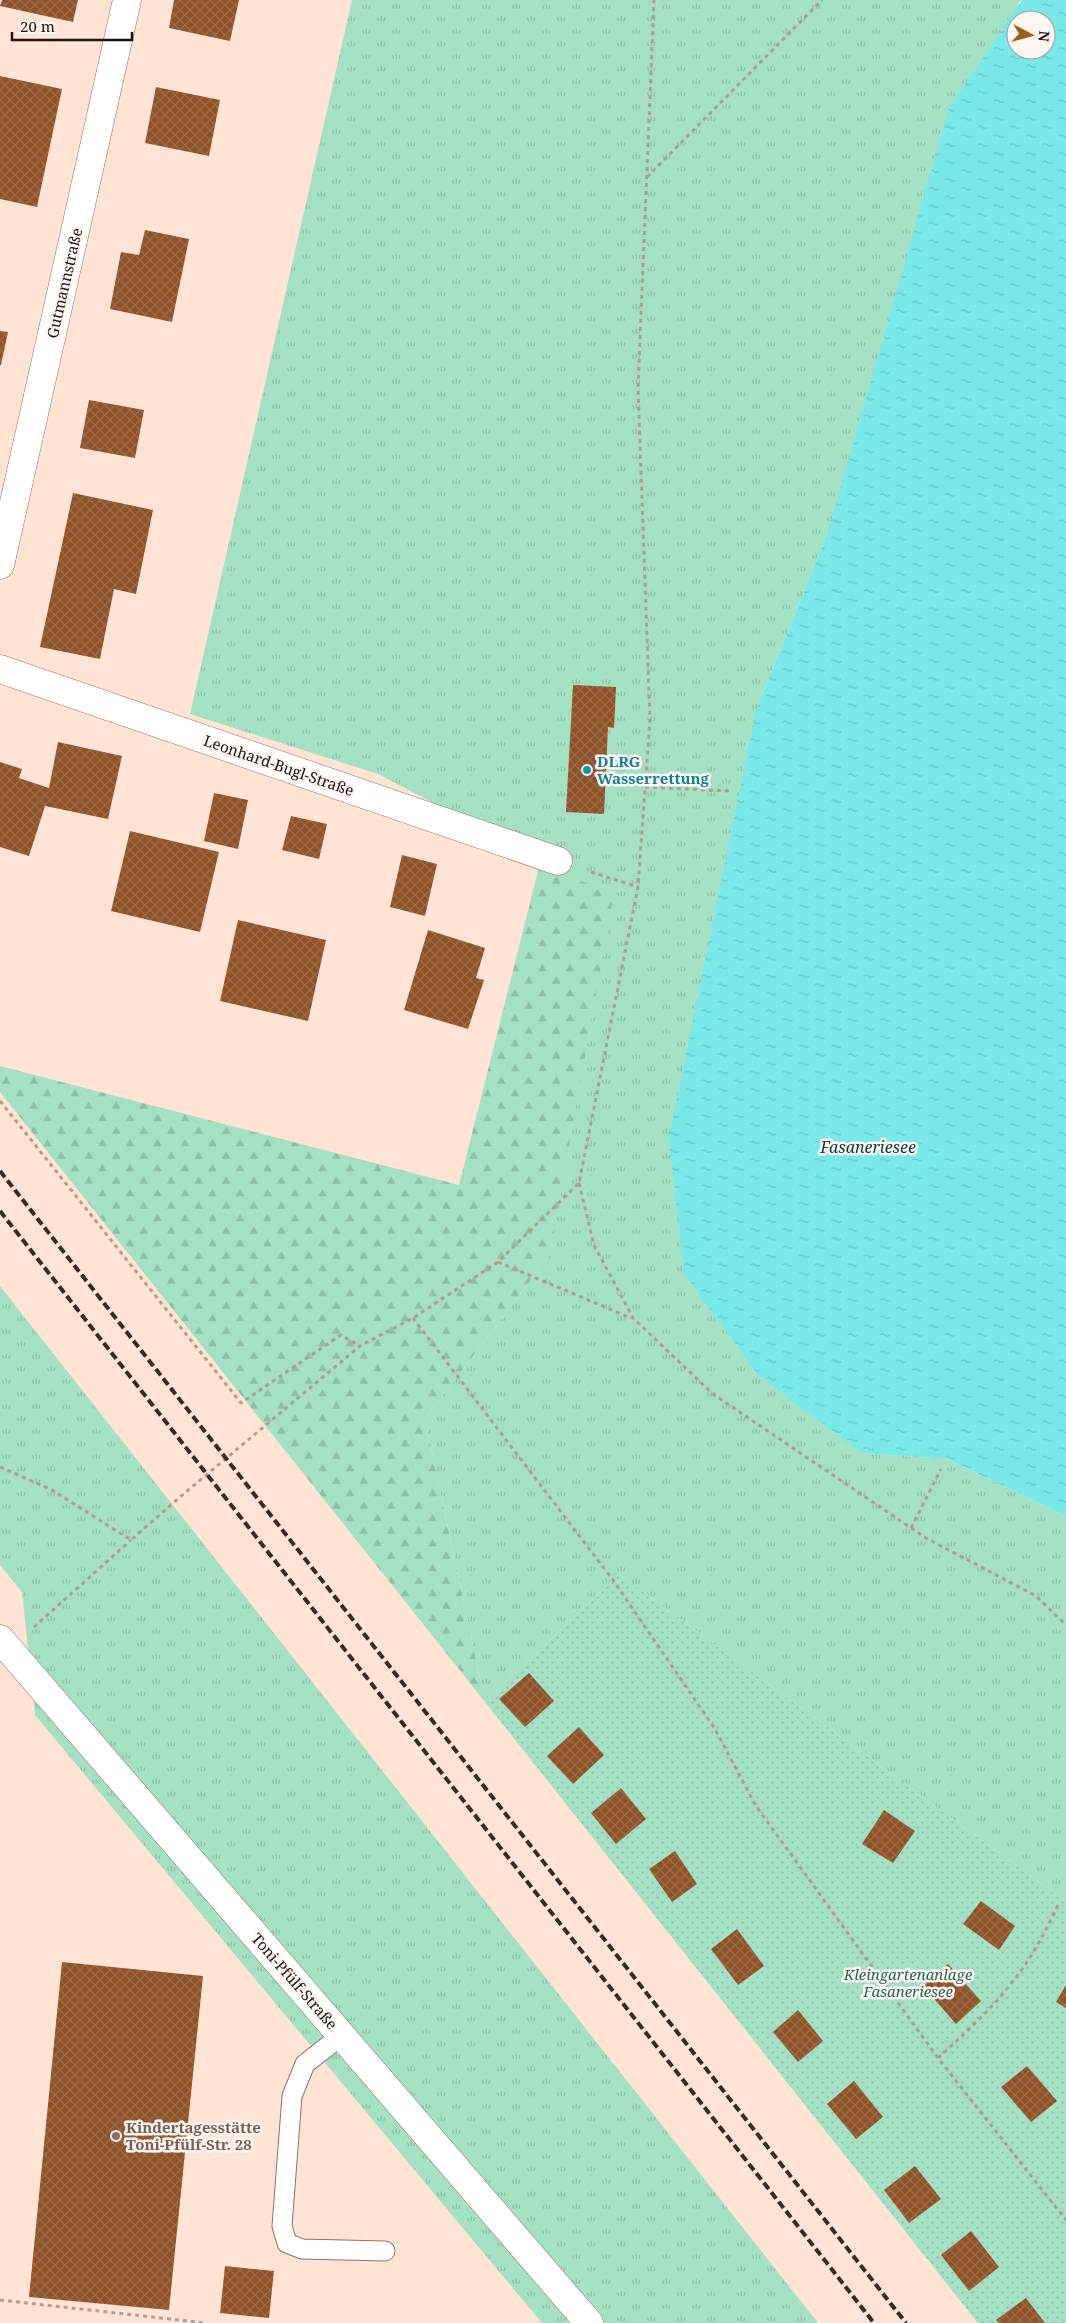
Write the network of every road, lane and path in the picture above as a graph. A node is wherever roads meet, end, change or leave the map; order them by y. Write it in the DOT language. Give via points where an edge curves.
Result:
graph roads {
  1 [pos="127,0"];
  2 [pos="654,0"];
  3 [pos="822,0"];
  4 [pos="647,178"];
  5 [pos="0,565"];
  6 [pos="0,669"];
  7 [pos="645,788"];
  8 [pos="730,792"];
  9 [pos="558,861"];
  10 [pos="638,887"];
  11 [pos="0,1101"];
  12 [pos="579,1183"];
  13 [pos="498,1262"];
  14 [pos="413,1318"];
  15 [pos="633,1318"];
  16 [pos="360,1346"];
  17 [pos="0,1466"];
  18 [pos="941,1469"];
  19 [pos="911,1528"];
  20 [pos="132,1540"];
  21 [pos="43,1620"];
  22 [pos="1066,1625"];
  23 [pos="0,1639"];
  24 [pos="1058,1905"];
  25 [pos="342,2036"];
  26 [pos="938,2058"];
  27 [pos="1066,2220"];
  28 [pos="386,2251"];
  29 [pos="0,2300"];
  30 [pos="206,2323"];
  31 [pos="590,2323"];
  1 -- 5 [label="street, Gutmannstraße"];
  2 -- 4 [label="path"];
  3 -- 4 [label="path"];
  4 -- 7 [label="path" via="638,388 650,720"];
  6 -- 9 [label="street, Leonhard-Bugl-Straße"];
  7 -- 8 [label="path"];
  7 -- 10 [label="path"];
  9 -- 10 [label="path"];
  10 -- 12 [label="path"];
  11 -- 16 [label="path" via="241,1403 341,1335"];
  12 -- 13 [label="path"];
  12 -- 15 [label="path" via="594,1245"];
  13 -- 14 [label="path"];
  13 -- 15 [label="path"];
  14 -- 16 [label="path"];
  14 -- 26 [label="path" via="613,1580 716,1729 756,1806"];
  15 -- 19 [label="path" via="713,1394"];
  16 -- 20 [label="path"];
  17 -- 20 [label="path" via="52,1490"];
  18 -- 19 [label="path"];
  19 -- 22 [label="path" via="1036,1596"];
  20 -- 21 [label="path"];
  23 -- 25 [label="street, Toni-Pfülf-Straße"];
  24 -- 26 [label="path" via="1042,1939 1014,1981 982,2017"];
  25 -- 28 [label="lane" via="305,2064 292,2096 282,2226 287,2243 302,2249"];
  25 -- 31 [label="street, Toni-Pfülf-Straße"];
  26 -- 27 [label="path"];
  29 -- 30 [label="path"];
}
